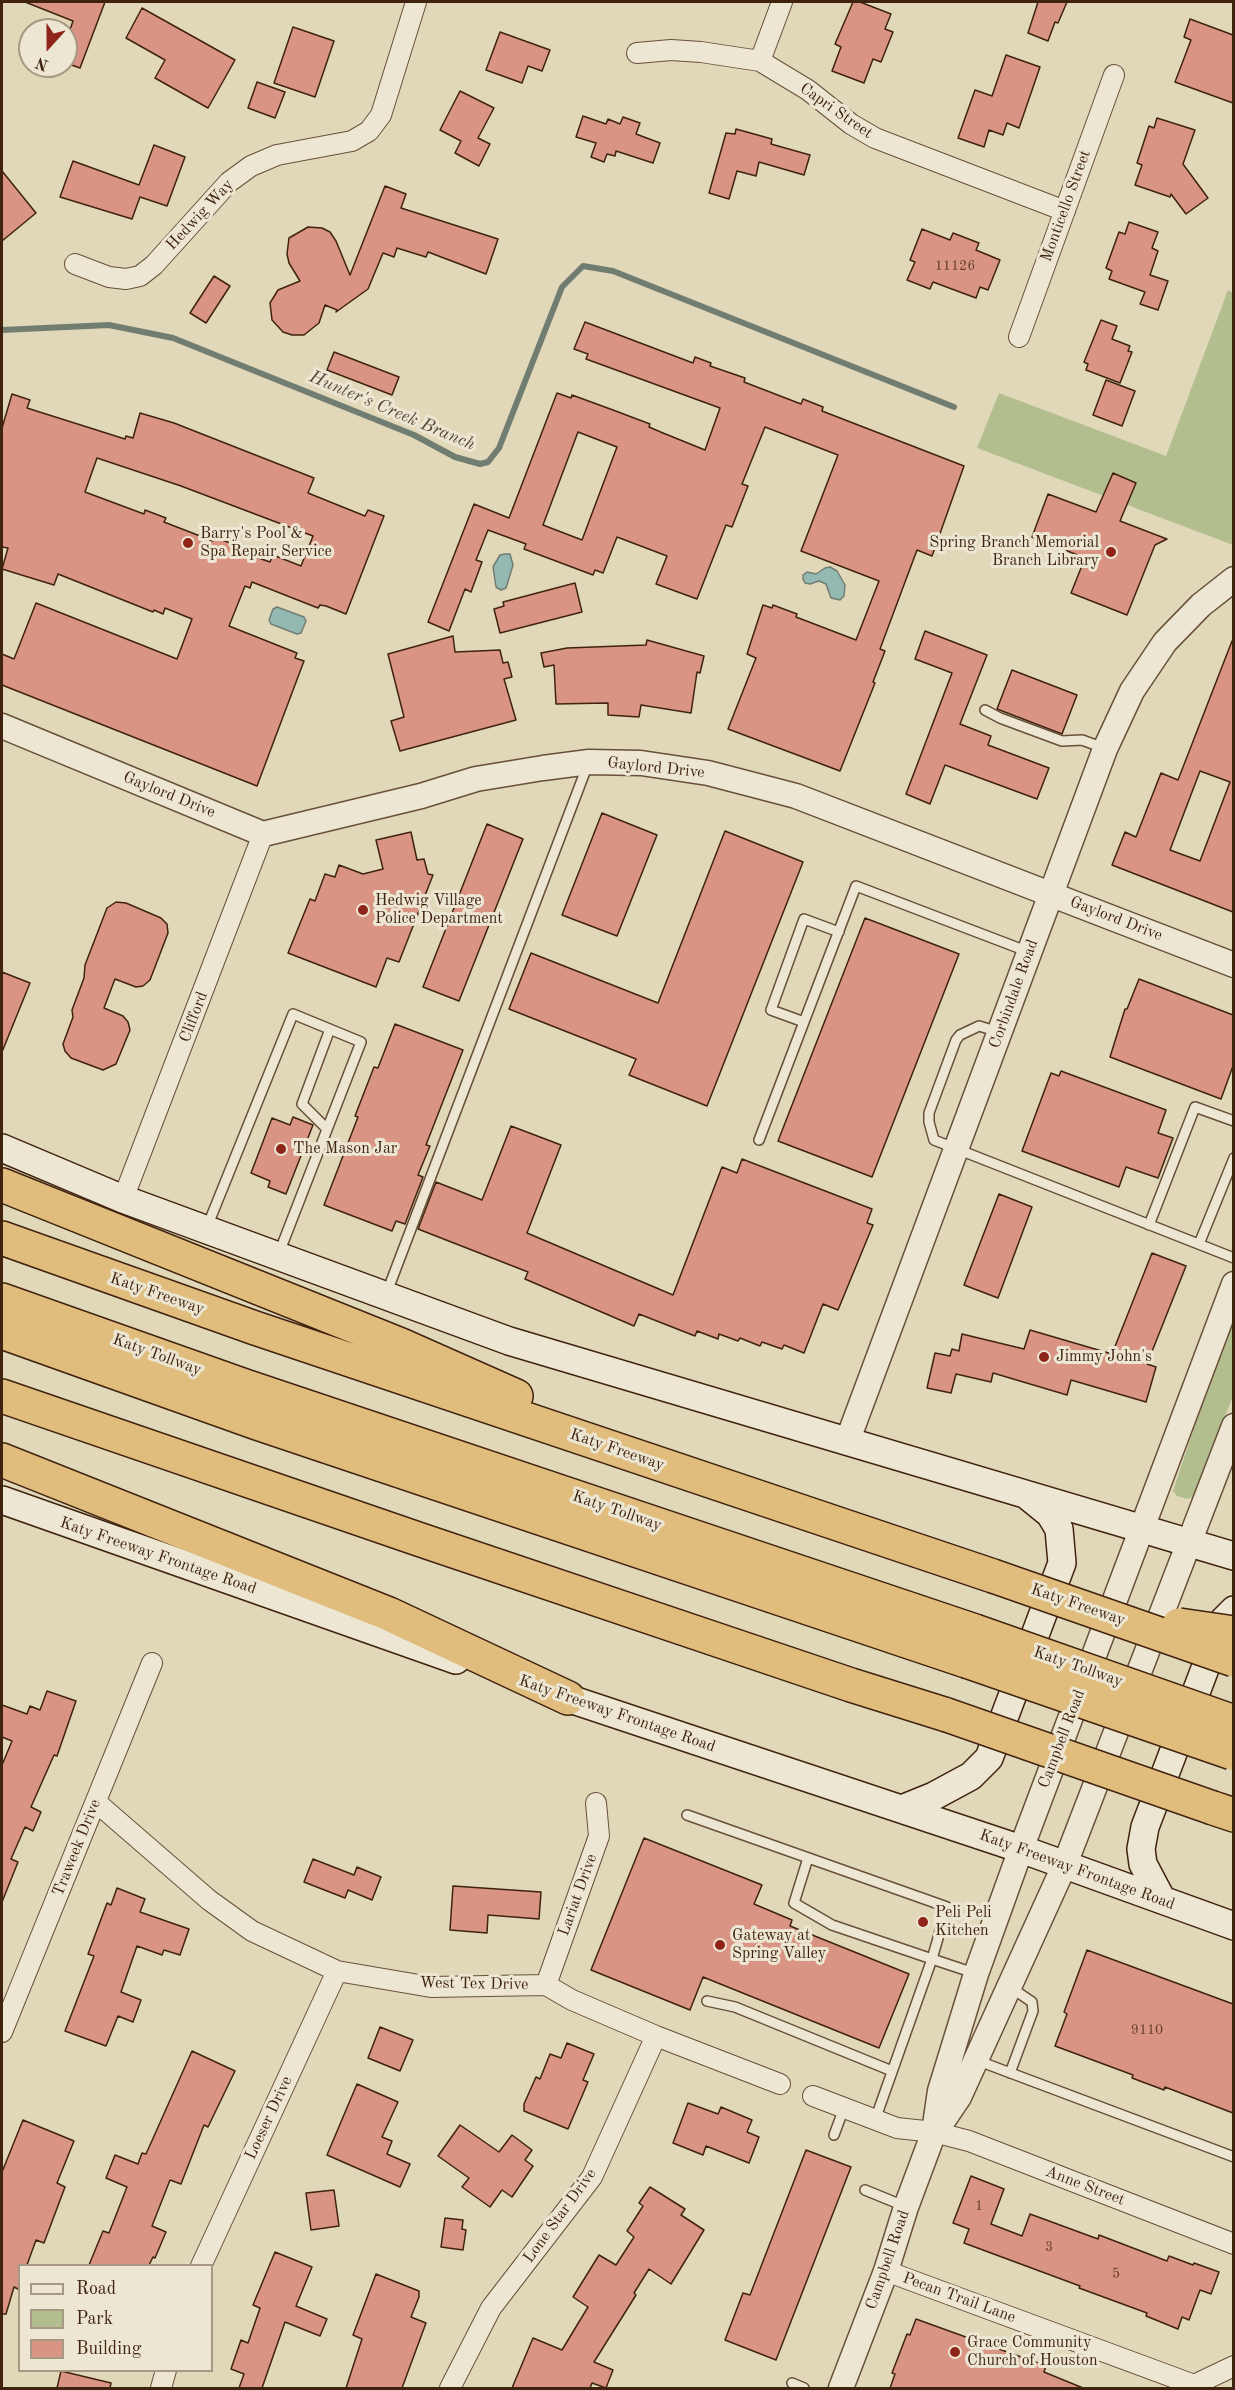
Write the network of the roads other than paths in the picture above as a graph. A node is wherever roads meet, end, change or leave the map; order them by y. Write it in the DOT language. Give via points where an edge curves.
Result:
graph roads {
  1 [pos="416,2"];
  2 [pos="782,2"];
  3 [pos="637,53"];
  4 [pos="760,61"];
  5 [pos="1114,75"];
  6 [pos="1065,211"];
  7 [pos="75,264"];
  8 [pos="1019,337"];
  9 [pos="1233,579"];
  10 [pos="985,710"];
  11 [pos="2,726"];
  12 [pos="1105,748"];
  13 [pos="589,762"];
  14 [pos="263,834"];
  15 [pos="1051,894"];
  16 [pos="839,932"];
  17 [pos="1029,952"];
  18 [pos="1233,965"];
  19 [pos="804,1022"];
  20 [pos="330,1029"];
  21 [pos="999,1032"];
  22 [pos="1233,1121"];
  23 [pos="327,1129"];
  24 [pos="759,1140"];
  25 [pos="2,1148"];
  26 [pos="955,1150"];
  27 [pos="1233,1158"];
  28 [pos="2,1185"];
  29 [pos="123,1198"];
  30 [pos="1149,1225"];
  31 [pos="206,1229"];
  32 [pos="2,1238"];
  33 [pos="1199,1244"];
  34 [pos="278,1256"];
  35 [pos="1233,1258"];
  36 [pos="1233,1284"];
  37 [pos="385,1296"];
  38 [pos="2,1299"];
  39 [pos="2,1332"];
  40 [pos="2,1396"];
  41 [pos="1233,1426"];
  42 [pos="847,1442"];
  43 [pos="2,1460"];
  44 [pos="690,1475"];
  45 [pos="1024,1493"];
  46 [pos="2,1500"];
  47 [pos="1142,1527"];
  48 [pos="1190,1542"];
  49 [pos="1233,1556"];
  50 [pos="1233,1610"];
  51 [pos="1100,1612"];
  52 [pos="1233,1633"];
  53 [pos="971,1646"];
  54 [pos="1233,1660"];
  55 [pos="152,1663"];
  56 [pos="568,1698"];
  57 [pos="1233,1743"];
  58 [pos="96,1802"];
  59 [pos="596,1803"];
  60 [pos="902,1809"];
  61 [pos="1227,1813"];
  62 [pos="687,1815"];
  63 [pos="1021,1849"];
  64 [pos="808,1858"];
  65 [pos="1065,1864"];
  66 [pos="1162,1900"];
  67 [pos="1233,1926"];
  68 [pos="932,1959"];
  69 [pos="337,1971"];
  70 [pos="976,1974"];
  71 [pos="546,1985"];
  72 [pos="1009,1987"];
  73 [pos="707,2001"];
  74 [pos="2,2032"];
  75 [pos="656,2036"];
  76 [pos="976,2060"];
  77 [pos="892,2071"];
  78 [pos="1010,2073"];
  79 [pos="780,2084"];
  80 [pos="813,2096"];
  81 [pos="844,2108"];
  82 [pos="875,2120"];
  83 [pos="934,2132"];
  84 [pos="834,2135"];
  85 [pos="1233,2157"];
  86 [pos="865,2190"];
  87 [pos="906,2207"];
  88 [pos="1233,2244"];
  89 [pos="201,2264"];
  90 [pos="886,2271"];
  91 [pos="1233,2366"];
  92 [pos="165,2372"];
  93 [pos="792,2384"];
  94 [pos="161,2388"];
  95 [pos="450,2388"];
  96 [pos="804,2388"];
  97 [pos="841,2388"];
  1 -- 7 [label="street, Hedwig Way" via="381,115 369,131 352,141 277,155 251,166 229,182 140,276 109,277"];
  2 -- 4 [label="street"];
  3 -- 4 [label="street, Capri Street" via="681,51"];
  4 -- 6 [label="street, Capri Street" via="875,138"];
  5 -- 6 [label="street, Monticello Street"];
  6 -- 8 [label="street, Monticello Street"];
  9 -- 12 [label="street, Corbindale Road" via="1165,642 1132,691"];
  10 -- 12 [label="lane" via="1062,741 1082,741"];
  11 -- 14 [label="street, Gaylord Drive"];
  12 -- 15 [label="street, Corbindale Road"];
  13 -- 14 [label="street, Gaylord Drive" via="476,779"];
  13 -- 15 [label="street, Gaylord Drive" via="640,763 708,773 796,796"];
  13 -- 37 [label="lane"];
  14 -- 29 [label="street, Clifford"];
  15 -- 17 [label="street, Corbindale Road"];
  15 -- 18 [label="street, Gaylord Drive"];
  16 -- 17 [label="lane" via="856,886"];
  16 -- 19 [label="lane"];
  16 -- 19 [label="lane" via="804,919 771,1010"];
  17 -- 21 [label="street, Corbindale Road"];
  19 -- 24 [label="lane"];
  20 -- 23 [label="lane" via="302,1104"];
  20 -- 23 [label="lane" via="361,1042"];
  20 -- 31 [label="lane" via="293,1014"];
  21 -- 26 [label="street, Corbindale Road"];
  21 -- 26 [label="lane" via="973,1028 956,1040 948,1060 929,1122 934,1140"];
  22 -- 30 [label="lane" via="1195,1107"];
  23 -- 34 [label="lane"];
  25 -- 29 [label="main road"];
  26 -- 30 [label="lane"];
  26 -- 42 [label="street, Corbindale Road"];
  27 -- 33 [label="lane"];
  28 -- 44 [label="highway" via="401,1345"];
  29 -- 31 [label="main road"];
  30 -- 33 [label="lane"];
  31 -- 34 [label="main road"];
  32 -- 44 [label="highway, Katy Freeway"];
  33 -- 35 [label="lane"];
  34 -- 37 [label="main road"];
  36 -- 47 [label="street, Campbell Road"];
  37 -- 42 [label="main road" via="554,1356"];
  38 -- 53 [label="highway, Katy Tollway"];
  39 -- 53 [label="highway, Katy Tollway" via="256,1423"];
  40 -- 61 [label="highway, bridge"];
  41 -- 48 [label="street, Campbell Road"];
  42 -- 45 [label="main road"];
  43 -- 56 [label="highway" via="389,1614"];
  44 -- 51 [label="highway, Katy Freeway, bridge"];
  45 -- 47 [label="main road"];
  45 -- 60 [label="main road" via="1050,1514 1059,1529 1062,1563 989,1758 970,1776"];
  46 -- 56 [label="main road, Katy Freeway Frontage Road"];
  47 -- 48 [label="main road"];
  47 -- 63 [label="street, Campbell Road"];
  48 -- 49 [label="main road"];
  48 -- 65 [label="street, Campbell Road"];
  50 -- 66 [label="main road" via="1223,1620 1144,1827 1143,1864"];
  51 -- 52 [label="highway, bridge"];
  51 -- 54 [label="highway, Katy Freeway, bridge"];
  53 -- 57 [label="highway, Katy Tollway, bridge"];
  55 -- 58 [label="street, Traweek Drive"];
  56 -- 60 [label="main road, Katy Freeway Frontage Road"];
  58 -- 69 [label="street, West Tex Drive" via="209,1900 252,1931"];
  58 -- 74 [label="street, Traweek Drive"];
  59 -- 71 [label="street, Lariat Drive" via="599,1836"];
  60 -- 63 [label="main road, Katy Freeway Frontage Road"];
  62 -- 64 [label="lane"];
  63 -- 65 [label="main road, Katy Freeway Frontage Road"];
  63 -- 70 [label="street, Campbell Road"];
  64 -- 68 [label="lane" via="794,1903 832,1925"];
  64 -- 68 [label="lane" via="947,1907"];
  65 -- 66 [label="main road, Katy Freeway Frontage Road"];
  65 -- 72 [label="street, Campbell Road"];
  66 -- 67 [label="main road, Katy Freeway Frontage Road"];
  68 -- 70 [label="lane"];
  68 -- 77 [label="lane"];
  69 -- 71 [label="street, West Tex Drive" via="431,1987"];
  69 -- 89 [label="street, Loeser Drive"];
  70 -- 72 [label="street"];
  70 -- 83 [label="street, Campbell Road" via="940,2091"];
  71 -- 75 [label="street, West Tex Drive"];
  72 -- 76 [label="street, Campbell Road"];
  72 -- 78 [label="lane" via="1032,2002 1033,2011"];
  73 -- 77 [label="lane" via="735,2007"];
  75 -- 79 [label="street, West Tex Drive"];
  75 -- 95 [label="street, Lone Star Drive" via="592,2177 491,2308"];
  76 -- 78 [label="lane"];
  76 -- 83 [label="street, Campbell Road" via="959,2097"];
  77 -- 82 [label="lane"];
  78 -- 85 [label="lane"];
  80 -- 81 [label="street"];
  81 -- 82 [label="street"];
  81 -- 84 [label="lane"];
  82 -- 83 [label="street" via="897,2128"];
  83 -- 87 [label="street, Campbell Road"];
  83 -- 88 [label="street, Anne Street" via="969,2141"];
  86 -- 87 [label="lane"];
  87 -- 90 [label="street, Campbell Road"];
  90 -- 91 [label="street, Pecan Trail Lane" via="1194,2385"];
  90 -- 97 [label="street, Campbell Road"];
  92 -- 94 [label="street"];
  93 -- 96 [label="lane"];
}
